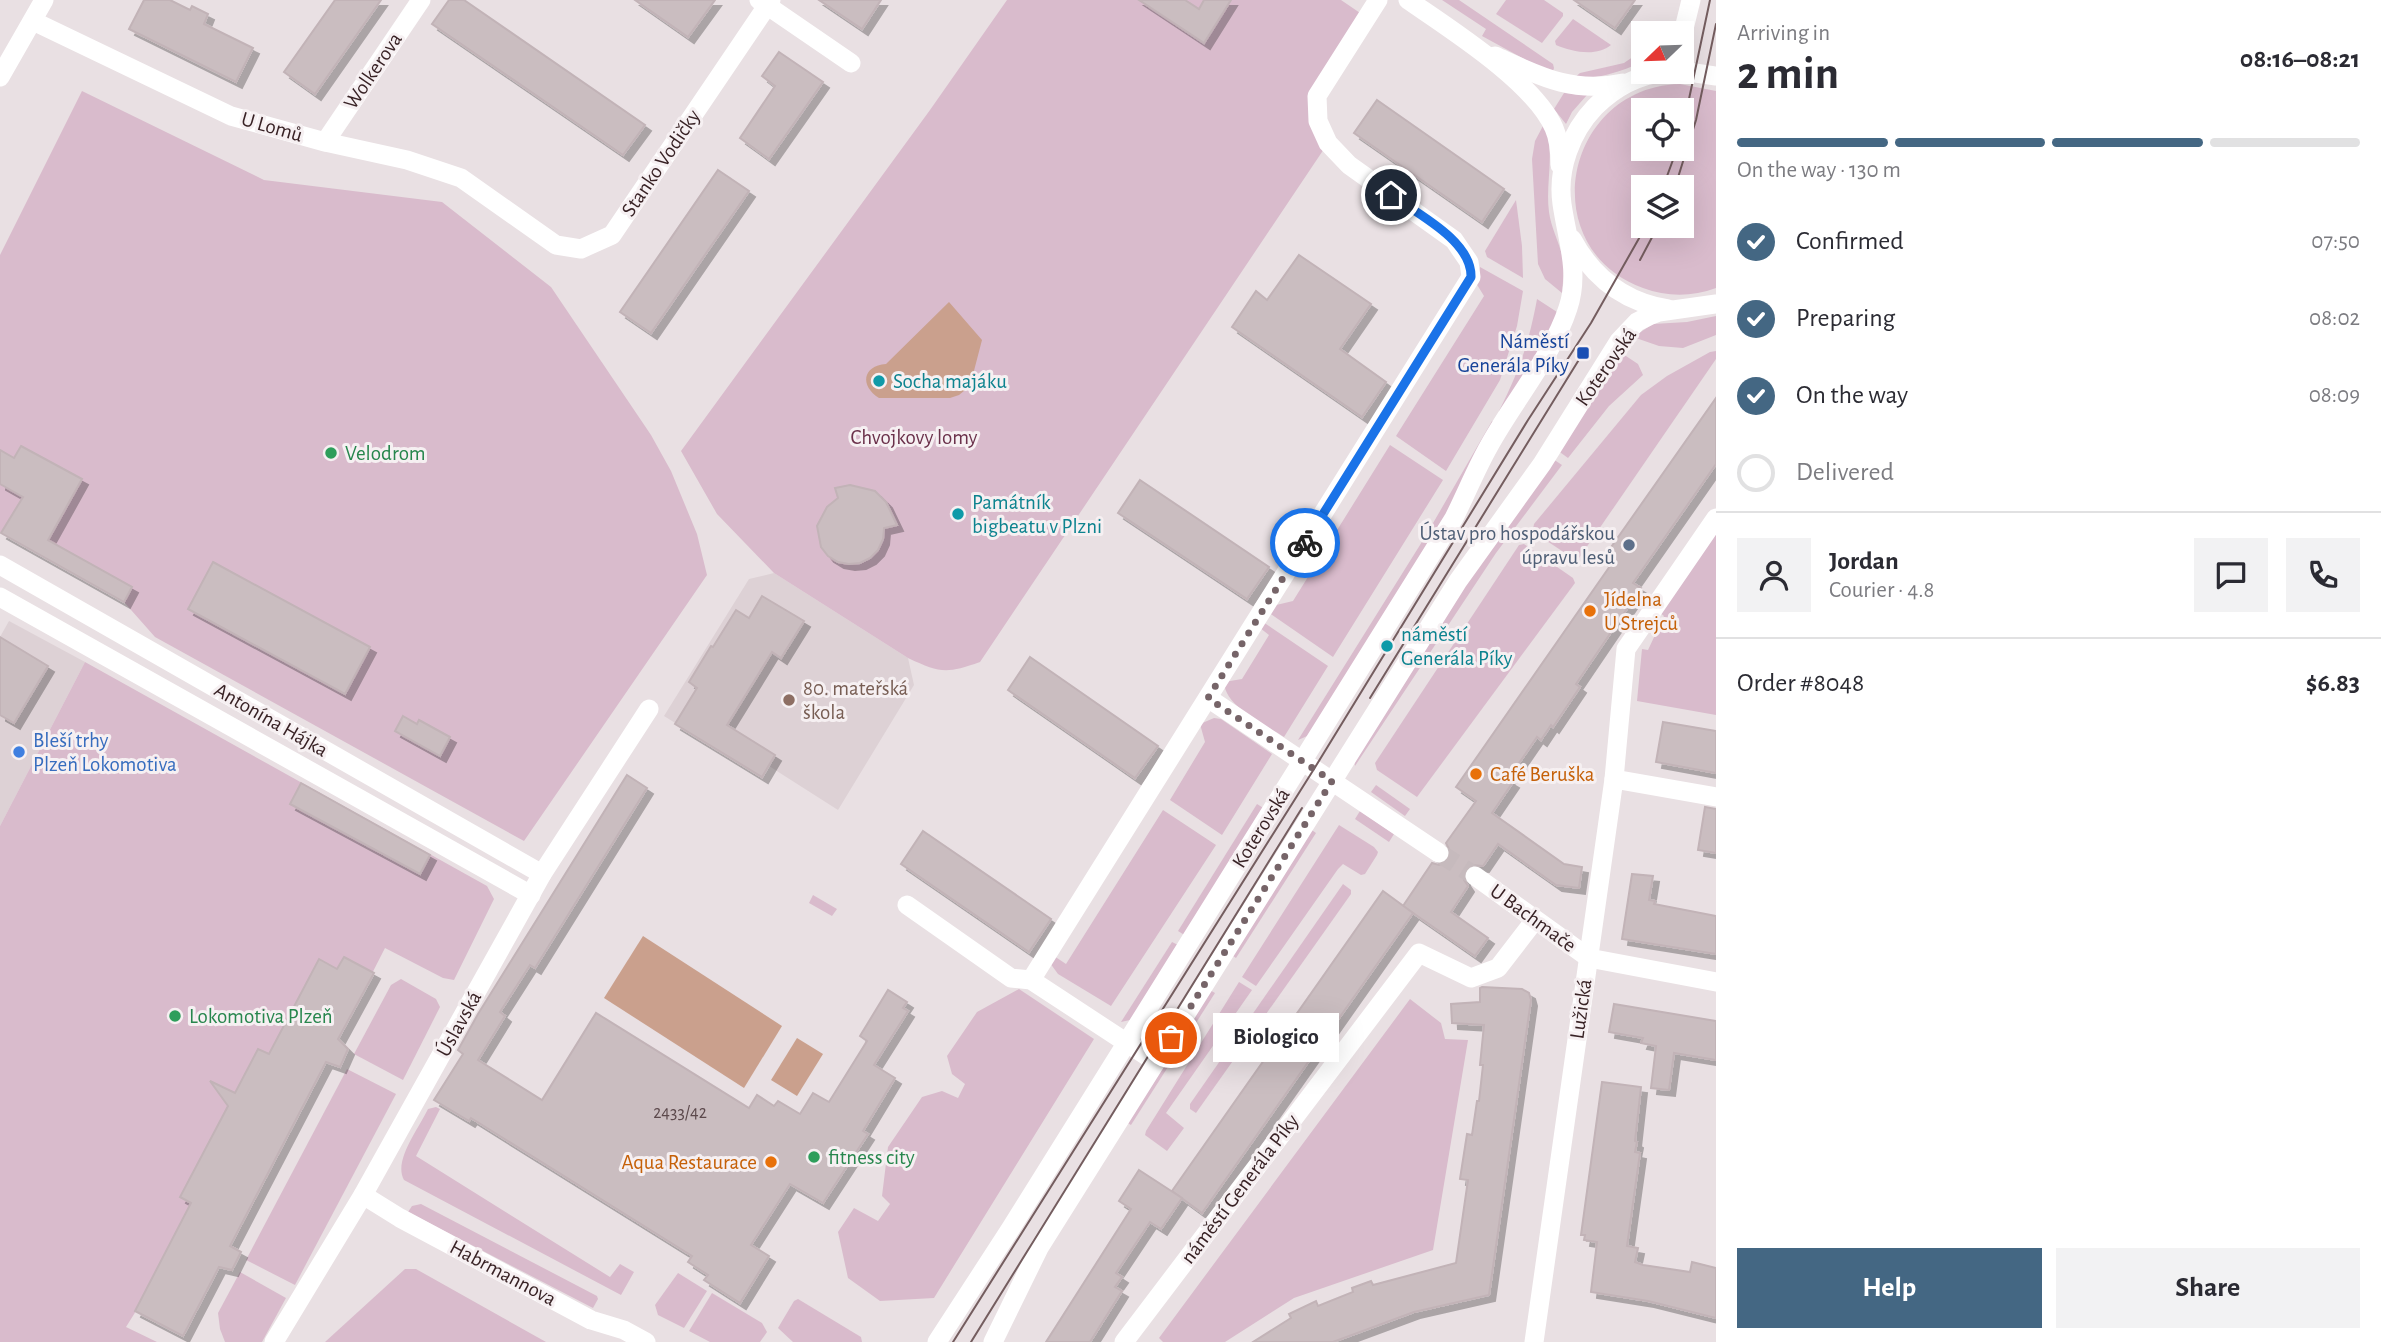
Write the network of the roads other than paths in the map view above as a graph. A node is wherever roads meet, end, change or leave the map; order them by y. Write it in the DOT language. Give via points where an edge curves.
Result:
graph roads {
  1 [pos="44,0"];
  2 [pos="421,0"];
  3 [pos="1378,0"];
  4 [pos="1408,0"];
  5 [pos="1691,0"];
  6 [pos="766,2"];
  7 [pos="33,21"];
  8 [pos="1686,21"];
  9 [pos="1478,48"];
  10 [pos="851,62"];
  11 [pos="1694,73"];
  12 [pos="1716,76"];
  13 [pos="0,77"];
  14 [pos="1631,79"];
  15 [pos="1631,83"];
  16 [pos="325,142"];
  17 [pos="1562,180"];
  18 [pos="516,216"];
  19 [pos="1566,222"];
  20 [pos="1716,304"];
  21 [pos="1683,309"];
  22 [pos="1716,518"];
  23 [pos="0,565"];
  24 [pos="0,597"];
  25 [pos="1208,698"];
  26 [pos="649,709"];
  27 [pos="1302,761"];
  28 [pos="1614,779"];
  29 [pos="1332,781"];
  30 [pos="1716,797"];
  31 [pos="1439,853"];
  32 [pos="542,874"];
  33 [pos="1475,876"];
  34 [pos="531,895"];
  35 [pos="907,905"];
  36 [pos="1535,919"];
  37 [pos="1589,958"];
  38 [pos="1031,980"];
  39 [pos="1716,982"];
  40 [pos="1127,1042"];
  41 [pos="1156,1062"];
  42 [pos="363,1195"];
  43 [pos="274,1342"];
  44 [pos="646,1342"];
  45 [pos="937,1342"];
  46 [pos="993,1342"];
  47 [pos="1124,1342"];
  48 [pos="1534,1342"];
  1 -- 7 [label="street"];
  2 -- 16 [label="street, Wolkerova"];
  3 -- 25 [label="street" via="1317,96 1318,121 1328,143 1349,165 1454,240 1469,262 1471,277"];
  4 -- 9 [label="street"];
  5 -- 8 [label="street"];
  6 -- 10 [label="street"];
  6 -- 18 [label="street, Stanko Vodičky" via="612,235 581,249 556,245"];
  7 -- 13 [label="street"];
  7 -- 16 [label="street, U Lomů" via="231,116"];
  9 -- 14 [label="street" via="1553,82 1599,87"];
  9 -- 17 [label="street" via="1540,103 1556,131"];
  11 -- 12 [label="street"];
  15 -- 17 [label="street, Koterovská" via="1602,100 1578,128"];
  16 -- 18 [label="street, U Lomů" via="461,177"];
  17 -- 19 [label="street, Koterovská"];
  19 -- 21 [label="street, Koterovská" via="1588,265 1612,288 1644,304"];
  19 -- 27 [label="street, Koterovská" via="1572,294 1558,334 1488,447 1454,518"];
  20 -- 21 [label="street, Koterovská"];
  21 -- 29 [label="street, Koterovská" via="1659,312 1637,322 1619,341 1542,464 1458,581"];
  22 -- 28 [label="street, Lužická" via="1626,649"];
  23 -- 32 [label="street, Antonína Hájka"];
  24 -- 34 [label="street, Antonína Hájka"];
  25 -- 27 [label="street"];
  25 -- 38 [label="street"];
  26 -- 32 [label="street, Úslavská"];
  27 -- 29 [label="street"];
  27 -- 40 [label="street, Koterovská"];
  28 -- 30 [label="street"];
  28 -- 37 [label="street, Lužická"];
  29 -- 31 [label="street"];
  29 -- 41 [label="street, Koterovská"];
  32 -- 34 [label="street, Úslavská"];
  33 -- 36 [label="street, U Bachmače"];
  34 -- 42 [label="street, Úslavská"];
  35 -- 38 [label="street" via="1011,978"];
  36 -- 37 [label="street, U Bachmače"];
  36 -- 47 [label="street, náměstí Generála Píky" via="1498,968 1471,978 1419,953"];
  37 -- 39 [label="street, U Bachmače"];
  37 -- 48 [label="street, Lužická"];
  38 -- 40 [label="street"];
  40 -- 41 [label="street"];
  40 -- 45 [label="street, Koterovská"];
  41 -- 46 [label="street, Koterovská" via="1039,1248"];
  42 -- 43 [label="street, Úslavská"];
  42 -- 44 [label="street, Habrmannova" via="592,1320"];
}
